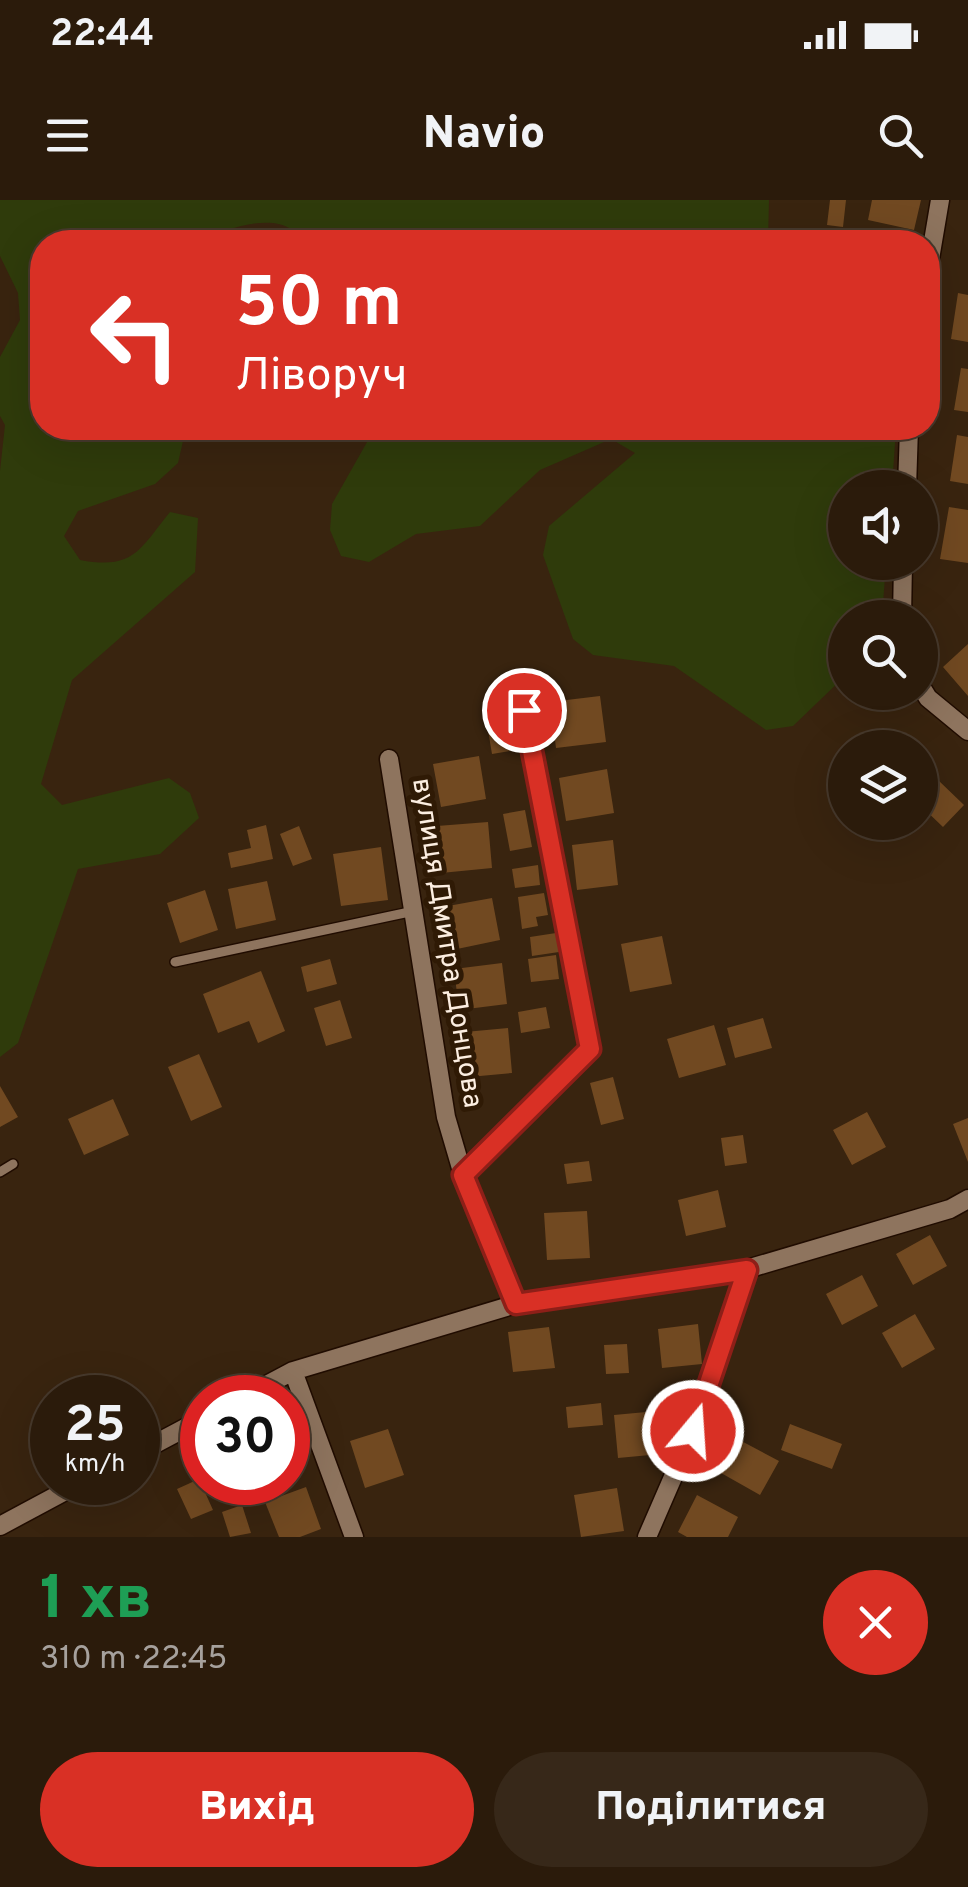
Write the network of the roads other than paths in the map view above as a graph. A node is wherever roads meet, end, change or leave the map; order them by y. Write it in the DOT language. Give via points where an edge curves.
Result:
graph roads {
  1 [pos="940,200"];
  2 [pos="935,230"];
  3 [pos="908,440"];
  4 [pos="907,470"];
  5 [pos="938,706"];
  6 [pos="524,710"];
  7 [pos="968,730"];
  8 [pos="389,759"];
  9 [pos="414,911"];
  10 [pos="175,962"];
  11 [pos="13,1164"];
  12 [pos="0,1172"];
  13 [pos="463,1175"];
  14 [pos="968,1199"];
  15 [pos="747,1270"];
  16 [pos="516,1304"];
  17 [pos="293,1371"];
  18 [pos="285,1375"];
  19 [pos="39,1505"];
  20 [pos="0,1526"];
  21 [pos="354,1537"];
  22 [pos="647,1537"];
  1 -- 2 [label="street"];
  3 -- 4 [label="street"];
  5 -- 7 [label="street"];
  6 -- 13 [label="street" via="590,1049"];
  8 -- 9 [label="street, вулиця Дмитра Донцова"];
  9 -- 10 [label="lane"];
  9 -- 13 [label="street, вулиця Дмитра Донцова" via="446,1117"];
  11 -- 12 [label="lane"];
  13 -- 16 [label="street, вулиця Дмитра Донцова"];
  14 -- 15 [label="street"];
  15 -- 16 [label="street"];
  15 -- 22 [label="street" via="693,1431"];
  16 -- 17 [label="street"];
  17 -- 18 [label="street"];
  17 -- 21 [label="street"];
  19 -- 20 [label="street"];
}
